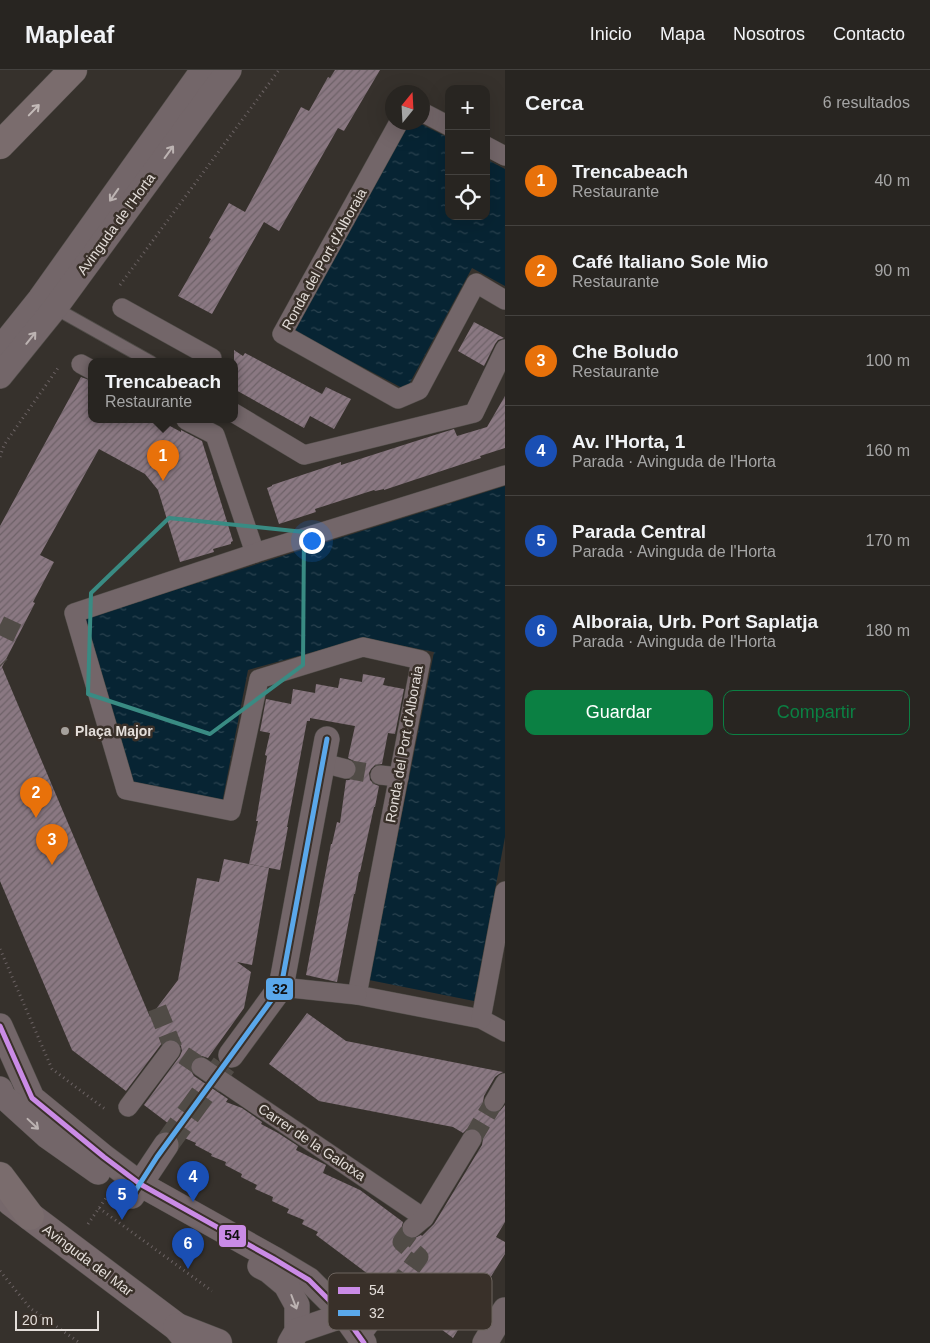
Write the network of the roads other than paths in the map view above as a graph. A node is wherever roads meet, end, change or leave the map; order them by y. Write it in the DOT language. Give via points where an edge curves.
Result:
graph roads {
  1 [pos="73,70"];
  2 [pos="203,70"];
  3 [pos="229,70"];
  4 [pos="430,116"];
  5 [pos="445,124"];
  6 [pos="395,130"];
  7 [pos="0,145"];
  8 [pos="490,148"];
  9 [pos="505,156"];
  10 [pos="505,300"];
  11 [pos="47,304"];
  12 [pos="122,308"];
  13 [pos="0,349"];
  14 [pos="505,349"];
  15 [pos="144,358"];
  16 [pos="212,358"];
  17 [pos="0,376"];
  18 [pos="238,415"];
  19 [pos="192,423"];
  20 [pos="505,475"];
  21 [pos="255,553"];
  22 [pos="327,739"];
  23 [pos="380,774"];
  24 [pos="399,777"];
  25 [pos="505,891"];
  26 [pos="281,987"];
  27 [pos="357,995"];
  28 [pos="481,1019"];
  29 [pos="0,1026"];
  30 [pos="505,1032"];
  31 [pos="171,1050"];
  32 [pos="231,1055"];
  33 [pos="201,1067"];
  34 [pos="505,1083"];
  35 [pos="0,1089"];
  36 [pos="494,1102"];
  37 [pos="128,1107"];
  38 [pos="472,1139"];
  39 [pos="166,1145"];
  40 [pos="0,1176"];
  41 [pos="136,1190"];
  42 [pos="0,1194"];
  43 [pos="0,1203"];
  44 [pos="30,1216"];
  45 [pos="328,1299"];
  46 [pos="505,1310"];
  47 [pos="328,1322"];
  48 [pos="183,1335"];
  49 [pos="294,1337"];
  50 [pos="218,1343"];
  51 [pos="485,1343"];
  7 -- 1 [label="highway, one-way"];
  2 -- 11 [label="street, Avinguda de l'Horta, one-way"];
  11 -- 3 [label="street, Avinguda de l'Horta, one-way"];
  4 -- 5 [label="street"];
  6 -- 10 [label="street, Ronda del Port d'Alboraia" via="282,334 398,399 420,390 476,283"];
  8 -- 9 [label="street"];
  11 -- 13 [label="street, Avinguda de l'Horta"];
  11 -- 15 [label="lane"];
  17 -- 11 [label="street, Avinguda de l'Horta, one-way"];
  12 -- 16 [label="street"];
  14 -- 18 [label="street" via="474,413 304,455"];
  19 -- 21 [label="street" via="215,435"];
  20 -- 21 [label="street, Ronda del Port d'Alboraia"];
  21 -- 24 [label="street, Ronda del Port d'Alboraia" via="74,614 126,790 231,811 259,679 363,647 421,660"];
  22 -- 26 [label="street" via="335,766"];
  23 -- 24 [label="street"];
  24 -- 27 [label="street, Ronda del Port d'Alboraia"];
  25 -- 28 [label="street"];
  26 -- 27 [label="street"];
  26 -- 32 [label="street"];
  27 -- 28 [label="street"];
  28 -- 30 [label="street"];
  29 -- 41 [label="street" via="32,1098 104,1157"];
  31 -- 37 [label="street"];
  33 -- 38 [label="street, Carrer de la Galotxa" via="418,1223"];
  34 -- 36 [label="street"];
  35 -- 41 [label="street, one-way" via="47,1136"];
  39 -- 41 [label="street"];
  40 -- 44 [label="highway"];
  41 -- 45 [label="street" via="274,1259 309,1280"];
  41 -- 49 [label="street, one-way" via="173,1221 268,1270 286,1285 297,1305"];
  42 -- 44 [label="main road, Avinguda del Mar"];
  43 -- 44 [label="main road"];
  44 -- 48 [label="main road, Avinguda del Mar"];
  46 -- 51 [label="street"];
  47 -- 49 [label="street"];
  48 -- 50 [label="main road, Avinguda del Mar"];
}
